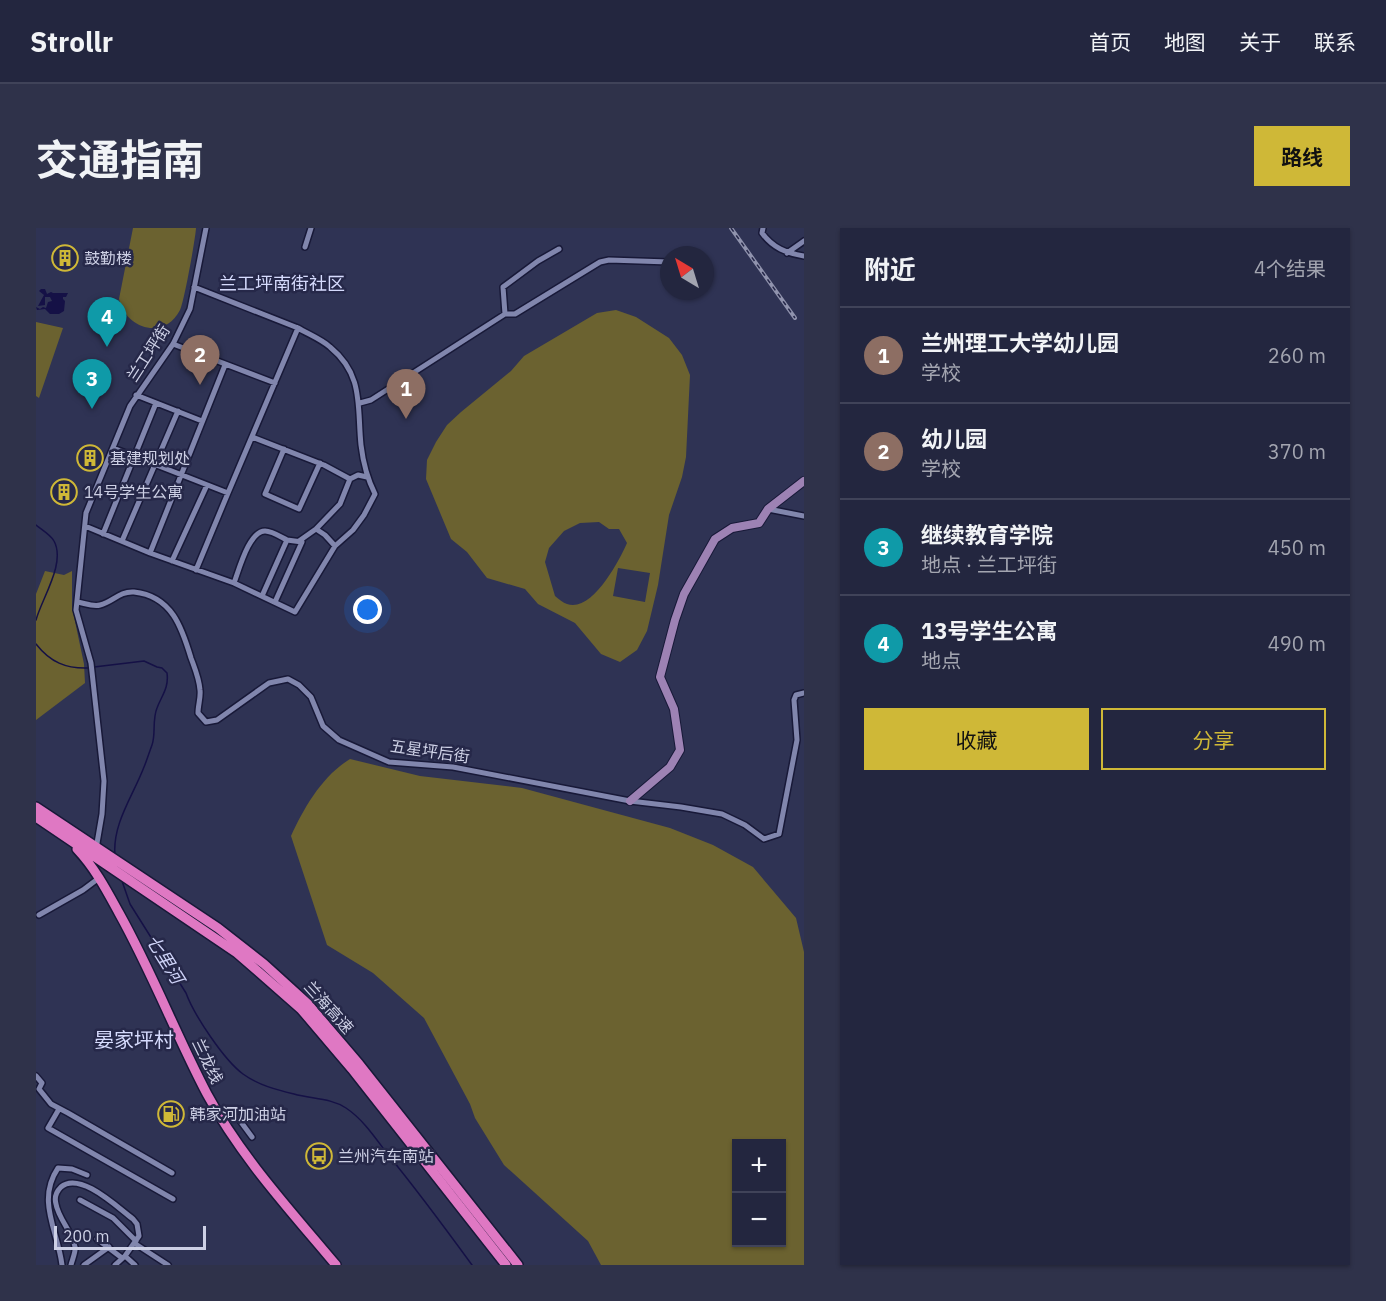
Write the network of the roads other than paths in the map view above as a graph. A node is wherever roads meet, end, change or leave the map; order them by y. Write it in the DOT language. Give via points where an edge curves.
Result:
graph roads {
  1 [pos="206,228"];
  2 [pos="311,228"];
  3 [pos="763,228"];
  4 [pos="804,241"];
  5 [pos="305,247"];
  6 [pos="559,249"];
  7 [pos="788,254"];
  8 [pos="804,256"];
  9 [pos="660,262"];
  10 [pos="194,286"];
  11 [pos="505,314"];
  12 [pos="298,328"];
  13 [pos="173,344"];
  14 [pos="225,364"];
  15 [pos="275,383"];
  16 [pos="136,395"];
  17 [pos="156,403"];
  18 [pos="360,403"];
  19 [pos="178,411"];
  20 [pos="202,421"];
  21 [pos="252,437"];
  22 [pos="113,448"];
  23 [pos="284,449"];
  24 [pos="134,456"];
  25 [pos="320,463"];
  26 [pos="155,464"];
  27 [pos="180,475"];
  28 [pos="367,477"];
  29 [pos="350,479"];
  30 [pos="804,480"];
  31 [pos="207,485"];
  32 [pos="228,493"];
  33 [pos="768,509"];
  34 [pos="804,516"];
  35 [pos="85,526"];
  36 [pos="316,529"];
  37 [pos="103,534"];
  38 [pos="287,540"];
  39 [pos="122,541"];
  40 [pos="299,541"];
  41 [pos="335,546"];
  42 [pos="150,553"];
  43 [pos="172,561"];
  44 [pos="196,570"];
  45 [pos="234,583"];
  46 [pos="262,596"];
  47 [pos="77,602"];
  48 [pos="275,603"];
  49 [pos="804,693"];
  50 [pos="630,801"];
  51 [pos="36,807"];
  52 [pos="36,817"];
  53 [pos="62,829"];
  54 [pos="93,857"];
  55 [pos="99,878"];
  56 [pos="116,906"];
  57 [pos="39,915"];
  58 [pos="36,1076"];
  59 [pos="59,1109"];
  60 [pos="238,1118"];
  61 [pos="252,1137"];
  62 [pos="172,1173"];
  63 [pos="87,1175"];
  64 [pos="173,1199"];
  65 [pos="80,1200"];
  66 [pos="97,1239"];
  67 [pos="135,1242"];
  68 [pos="109,1247"];
  69 [pos="123,1257"];
  70 [pos="62,1265"];
  71 [pos="71,1265"];
  72 [pos="84,1265"];
  73 [pos="115,1265"];
  74 [pos="135,1265"];
  75 [pos="168,1265"];
  76 [pos="336,1265"];
  77 [pos="506,1265"];
  78 [pos="518,1265"];
  1 -- 10 [label="street, 兰工坪街"];
  2 -- 5 [label="street"];
  3 -- 7 [label="street" via="769,243"];
  4 -- 7 [label="street"];
  6 -- 11 [label="street" via="503,287"];
  7 -- 8 [label="street"];
  9 -- 11 [label="street" via="600,262 515,314"];
  10 -- 12 [label="street"];
  10 -- 13 [label="street, 兰工坪街" via="190,309"];
  11 -- 18 [label="street" via="371,400"];
  12 -- 15 [label="street"];
  12 -- 18 [label="street" via="330,346 343,360 352,373"];
  13 -- 14 [label="street"];
  13 -- 16 [label="street, 兰工坪街"];
  14 -- 15 [label="street"];
  14 -- 20 [label="street"];
  15 -- 21 [label="street"];
  16 -- 17 [label="street"];
  16 -- 22 [label="street, 兰工坪街"];
  17 -- 19 [label="street"];
  17 -- 24 [label="street"];
  18 -- 28 [label="street" via="361,448"];
  19 -- 20 [label="street"];
  19 -- 26 [label="street"];
  20 -- 27 [label="street"];
  21 -- 23 [label="street"];
  21 -- 32 [label="street"];
  22 -- 24 [label="street"];
  22 -- 35 [label="street, 兰工坪街" via="86,513"];
  23 -- 25 [label="street"];
  23 -- 25 [label="street" via="265,494 299,509"];
  24 -- 26 [label="street"];
  24 -- 37 [label="street"];
  25 -- 29 [label="street"];
  26 -- 27 [label="street"];
  26 -- 39 [label="street"];
  27 -- 31 [label="street"];
  27 -- 42 [label="street"];
  28 -- 29 [label="street" via="358,475"];
  28 -- 41 [label="street" via="375,494 353,530"];
  29 -- 36 [label="street" via="340,504"];
  30 -- 33 [label="street"];
  31 -- 32 [label="street"];
  31 -- 43 [label="street"];
  32 -- 44 [label="street"];
  33 -- 34 [label="street"];
  33 -- 50 [label="street" via="759,523 732,528 715,539 684,594 660,677 674,709 680,750 670,767"];
  35 -- 37 [label="street"];
  35 -- 47 [label="street, 兰工坪街"];
  36 -- 40 [label="street"];
  36 -- 41 [label="street"];
  37 -- 39 [label="street"];
  38 -- 40 [label="street"];
  38 -- 45 [label="street" via="267,530 260,531 252,538"];
  38 -- 46 [label="street"];
  39 -- 42 [label="street"];
  40 -- 48 [label="street" via="302,542"];
  41 -- 48 [label="street" via="295,612"];
  42 -- 43 [label="street"];
  43 -- 44 [label="street"];
  44 -- 45 [label="street"];
  45 -- 46 [label="street"];
  46 -- 48 [label="street"];
  47 -- 50 [label="street, 五星坪后街" via="103,605 123,593 134,592 168,609 177,620 199,677 198,713 206,722 217,720 269,683 288,679 311,698 323,726 339,740 389,762 453,767"];
  47 -- 54 [label="street, 兰工坪街" via="78,620 91,663 104,781"];
  49 -- 50 [label="street" via="794,700 797,740 779,834 764,839 722,814"];
  51 -- 53 [label="highway"];
  52 -- 53 [label="highway"];
  53 -- 54 [label="highway, 兰海高速"];
  53 -- 54 [label="highway, 兰龙线" via="86,858"];
  54 -- 55 [label="highway, 兰龙线"];
  54 -- 56 [label="highway, 兰龙线"];
  54 -- 77 [label="highway, 兰海高速" via="237,953 301,1009"];
  54 -- 78 [label="highway, 兰海高速" via="106,854 117,860 243,946 307,1003"];
  55 -- 56 [label="highway, 兰龙线"];
  55 -- 57 [label="street"];
  56 -- 76 [label="highway, 兰龙线" via="229,1132"];
  58 -- 59 [label="street" via="42,1083 39,1089"];
  59 -- 62 [label="street"];
  59 -- 64 [label="street" via="48,1128"];
  60 -- 61 [label="street"];
  63 -- 70 [label="street" via="58,1168 45,1189 41,1206"];
  65 -- 67 [label="street" via="113,1218"];
  66 -- 68 [label="street"];
  67 -- 69 [label="street"];
  67 -- 71 [label="street" via="139,1230 133,1219 83,1184 67,1182 55,1197 75,1247"];
  67 -- 75 [label="street"];
  68 -- 69 [label="street"];
  68 -- 72 [label="street"];
  69 -- 73 [label="street"];
  69 -- 74 [label="street"];
}
